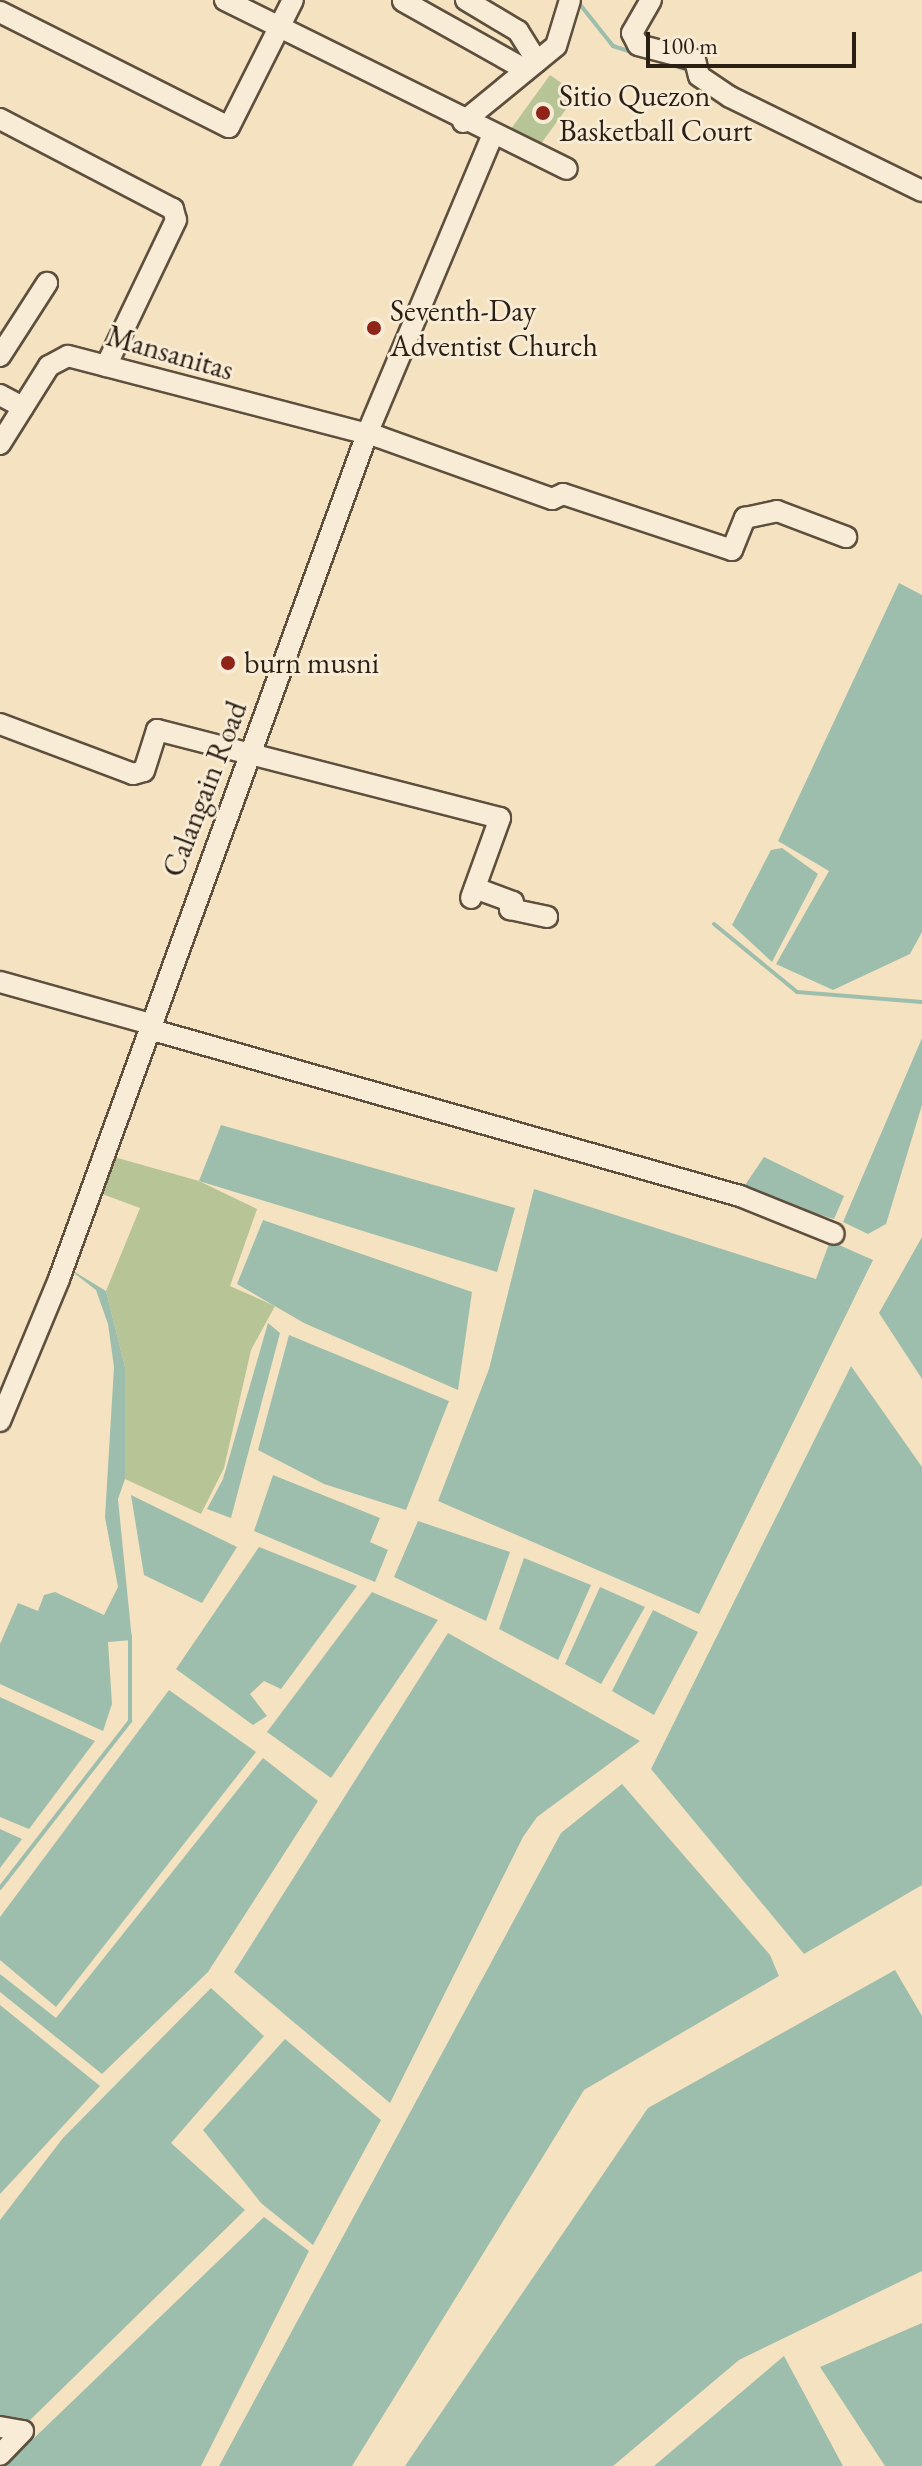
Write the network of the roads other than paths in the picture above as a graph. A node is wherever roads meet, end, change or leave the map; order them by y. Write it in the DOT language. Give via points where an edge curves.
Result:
graph roads {
  1 [pos="225,0"];
  2 [pos="293,0"];
  3 [pos="466,0"];
  4 [pos="570,0"];
  5 [pos="651,0"];
  6 [pos="403,1"];
  7 [pos="0,12"];
  8 [pos="278,26"];
  9 [pos="532,66"];
  10 [pos="0,119"];
  11 [pos="463,122"];
  12 [pos="492,137"];
  13 [pos="567,169"];
  14 [pos="922,191"];
  15 [pos="47,283"];
  16 [pos="0,356"];
  17 [pos="106,366"];
  18 [pos="0,395"];
  19 [pos="23,407"];
  20 [pos="367,434"];
  21 [pos="0,444"];
  22 [pos="846,537"];
  23 [pos="0,724"];
  24 [pos="251,748"];
  25 [pos="547,917"];
  26 [pos="0,982"];
  27 [pos="150,1026"];
  28 [pos="834,1234"];
  29 [pos="0,1421"];
  30 [pos="0,2427"];
  31 [pos="0,2455"];
  1 -- 8 [label="street"];
  2 -- 8 [label="street"];
  3 -- 9 [label="street" via="518,31"];
  4 -- 9 [label="street" via="562,36"];
  5 -- 14 [label="street" via="632,33 638,45 697,68"];
  6 -- 9 [label="street"];
  7 -- 8 [label="street" via="229,127"];
  8 -- 11 [label="street"];
  9 -- 11 [label="street"];
  10 -- 17 [label="street" via="173,209 176,220"];
  11 -- 12 [label="street"];
  12 -- 13 [label="street"];
  12 -- 20 [label="street, Calangain Road"];
  15 -- 16 [label="street"];
  17 -- 19 [label="street, Mansanitas" via="58,356"];
  17 -- 20 [label="street, Mansanitas"];
  18 -- 19 [label="street"];
  19 -- 21 [label="street, Mansanitas"];
  20 -- 22 [label="street, Mansanitas" via="732,550 745,518 777,511"];
  20 -- 24 [label="street, Calangain Road"];
  23 -- 24 [label="street" via="133,774 144,771 157,730"];
  24 -- 25 [label="street" via="500,818 473,893"];
  24 -- 27 [label="street, Calangain Road"];
  26 -- 27 [label="street"];
  27 -- 28 [label="street" via="740,1196"];
  27 -- 29 [label="street, Calangain Road" via="62,1271"];
  30 -- 31 [label="street" via="23,2431"];
}
